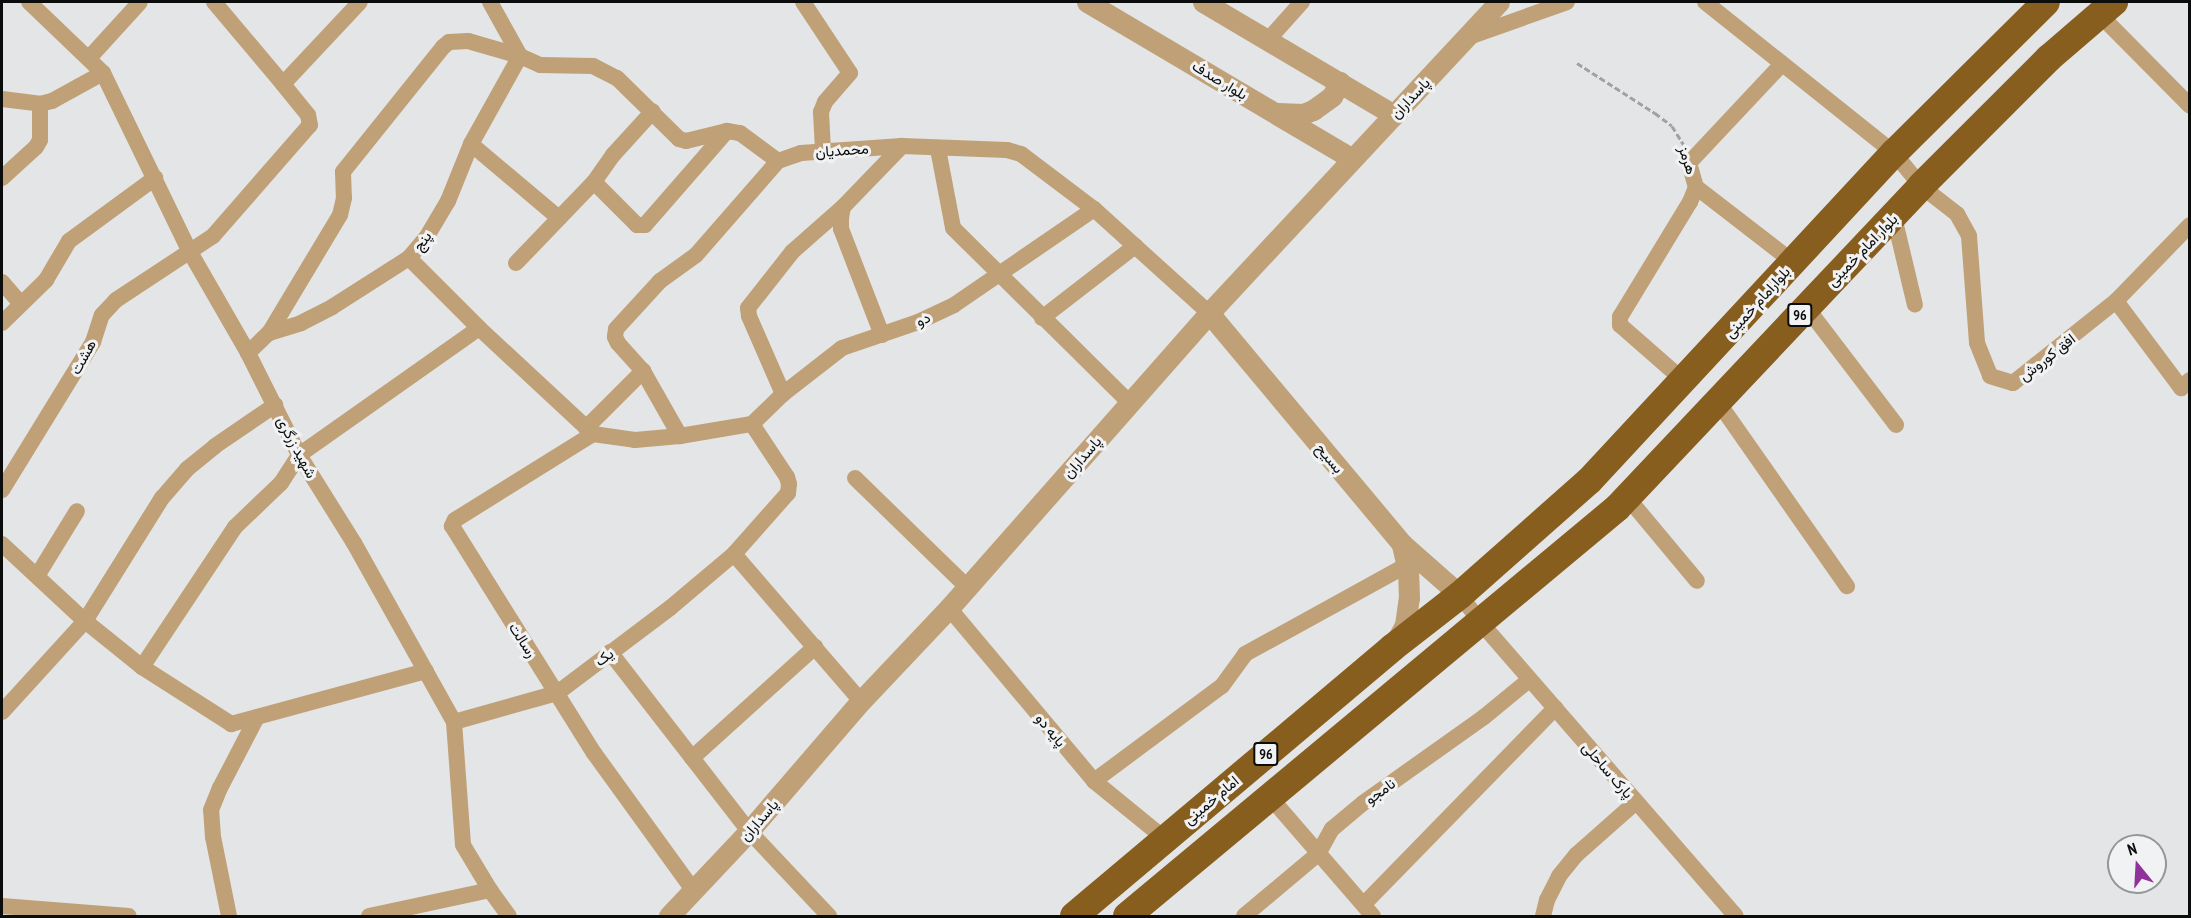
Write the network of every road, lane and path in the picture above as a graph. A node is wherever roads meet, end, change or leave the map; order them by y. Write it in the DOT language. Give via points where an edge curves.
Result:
graph roads {
  1 [pos="29,2"];
  2 [pos="140,2"];
  3 [pos="360,2"];
  4 [pos="490,2"];
  5 [pos="803,2"];
  6 [pos="1087,2"];
  7 [pos="1203,2"];
  8 [pos="1302,2"];
  9 [pos="1499,2"];
  10 [pos="1567,2"];
  11 [pos="1705,2"];
  12 [pos="2046,2"];
  13 [pos="223,5"];
  14 [pos="2107,8"];
  15 [pos="1466,38"];
  16 [pos="1268,40"];
  17 [pos="520,56"];
  18 [pos="90,57"];
  19 [pos="1577,63"];
  20 [pos="1782,64"];
  21 [pos="104,73"];
  22 [pos="1340,82"];
  23 [pos="283,84"];
  24 [pos="2,99"];
  25 [pos="40,104"];
  26 [pos="2190,106"];
  27 [pos="653,111"];
  28 [pos="1273,112"];
  29 [pos="1394,115"];
  30 [pos="727,130"];
  31 [pos="471,144"];
  32 [pos="902,146"];
  33 [pos="938,149"];
  34 [pos="823,151"];
  35 [pos="1894,153"];
  36 [pos="1352,159"];
  37 [pos="778,161"];
  38 [pos="1689,163"];
  39 [pos="2,178"];
  40 [pos="154,178"];
  41 [pos="594,182"];
  42 [pos="1921,186"];
  43 [pos="1696,187"];
  44 [pos="843,207"];
  45 [pos="1094,209"];
  46 [pos="1894,217"];
  47 [pos="559,218"];
  48 [pos="2190,225"];
  49 [pos="1135,246"];
  50 [pos="189,252"];
  51 [pos="410,258"];
  52 [pos="1793,262"];
  53 [pos="516,263"];
  54 [pos="1000,273"];
  55 [pos="2,282"];
  56 [pos="2116,301"];
  57 [pos="20,303"];
  58 [pos="1915,305"];
  59 [pos="1807,308"];
  60 [pos="1209,313"];
  61 [pos="1042,318"];
  62 [pos="2,322"];
  63 [pos="479,328"];
  64 [pos="269,333"];
  65 [pos="882,334"];
  66 [pos="248,353"];
  67 [pos="644,371"];
  68 [pos="2190,380"];
  69 [pos="1684,381"];
  70 [pos="783,394"];
  71 [pos="1718,402"];
  72 [pos="1130,403"];
  73 [pos="275,405"];
  74 [pos="752,424"];
  75 [pos="1896,425"];
  76 [pos="590,431"];
  77 [pos="680,436"];
  78 [pos="298,455"];
  79 [pos="855,478"];
  80 [pos="2,490"];
  81 [pos="1627,497"];
  82 [pos="76,511"];
  83 [pos="2,544"];
  84 [pos="1402,544"];
  85 [pos="734,555"];
  86 [pos="1407,565"];
  87 [pos="37,576"];
  88 [pos="1697,581"];
  89 [pos="1847,586"];
  90 [pos="968,587"];
  91 [pos="1460,595"];
  92 [pos="949,608"];
  93 [pos="85,621"];
  94 [pos="1480,623"];
  95 [pos="815,647"];
  96 [pos="1392,648"];
  97 [pos="610,652"];
  98 [pos="142,667"];
  99 [pos="426,671"];
  100 [pos="1530,680"];
  101 [pos="557,693"];
  102 [pos="861,700"];
  103 [pos="1554,708"];
  104 [pos="2,712"];
  105 [pos="257,717"];
  106 [pos="454,722"];
  107 [pos="692,758"];
  108 [pos="1094,781"];
  109 [pos="1269,796"];
  110 [pos="1636,802"];
  111 [pos="749,831"];
  112 [pos="1164,839"];
  113 [pos="1318,854"];
  114 [pos="490,890"];
  115 [pos="694,891"];
  116 [pos="2,906"];
  117 [pos="1368,910"];
  118 [pos="129,916"];
  119 [pos="229,916"];
  120 [pos="369,916"];
  121 [pos="509,916"];
  122 [pos="669,916"];
  123 [pos="829,916"];
  124 [pos="1074,916"];
  125 [pos="1127,916"];
  126 [pos="1244,916"];
  127 [pos="1543,916"];
  128 [pos="1736,916"];
  1 -- 18 [label="street, شهید زرگری"];
  2 -- 18 [label="street"];
  3 -- 23 [label="street"];
  4 -- 17 [label="street"];
  5 -- 34 [label="street" via="849,73 821,112"];
  6 -- 28 [label="street, بلوار صدف"];
  7 -- 16 [label="street"];
  8 -- 16 [label="street"];
  9 -- 15 [label="street, پاسداران"];
  10 -- 15 [label="street"];
  11 -- 20 [label="street"];
  12 -- 35 [label="highway, بلوارامام خمینی / 96"];
  13 -- 23 [label="street"];
  14 -- 26 [label="street"];
  14 -- 42 [label="highway, بلوار امام خمینی / 96" via="2049,58"];
  15 -- 29 [label="street, پاسداران"];
  16 -- 22 [label="street"];
  17 -- 27 [label="street" via="540,65 593,66 617,78"];
  17 -- 31 [label="street, پنج"];
  17 -- 64 [label="street" via="468,41 449,42 443,47 343,172 340,215"];
  18 -- 21 [label="street, شهید زرگری"];
  19 -- 38 [label="path, هرمز" via="1672,126 1682,140"];
  20 -- 35 [label="street"];
  20 -- 38 [label="street"];
  21 -- 25 [label="street"];
  21 -- 40 [label="street, شهید زرگری"];
  22 -- 28 [label="street" via="1332,96 1313,110"];
  22 -- 29 [label="street"];
  23 -- 50 [label="street, هشت" via="308,115 310,125 213,236"];
  24 -- 25 [label="street"];
  25 -- 39 [label="street" via="40,140"];
  27 -- 30 [label="street" via="679,139 686,141"];
  27 -- 41 [label="street"];
  28 -- 36 [label="street, بلوار صدف"];
  29 -- 36 [label="street, پاسداران"];
  30 -- 37 [label="street" via="740,133"];
  30 -- 41 [label="street" via="645,225 637,225"];
  31 -- 47 [label="street"];
  31 -- 51 [label="street, پنج" via="448,201"];
  32 -- 33 [label="street, محمدیان"];
  32 -- 34 [label="street, محمدیان"];
  32 -- 44 [label="street"];
  33 -- 45 [label="street, محمدیان" via="1007,150 1021,154"];
  33 -- 54 [label="street" via="953,228"];
  34 -- 37 [label="street, محمدیان"];
  35 -- 42 [label="street"];
  35 -- 52 [label="highway, بلوارامام خمینی / 96"];
  36 -- 60 [label="street, پاسداران"];
  37 -- 67 [label="street" via="696,255 660,281 616,329 618,343"];
  38 -- 43 [label="street, هرمز"];
  40 -- 50 [label="street, شهید زرگری"];
  40 -- 57 [label="street" via="69,241 46,280"];
  41 -- 47 [label="street"];
  42 -- 46 [label="highway, بلوار امام خمینی / 96"];
  42 -- 56 [label="street, افق کوروش" via="1957,214 1969,236 1977,343 1990,376 2013,383"];
  43 -- 52 [label="street, هرمز"];
  43 -- 69 [label="street" via="1620,316 1620,325"];
  44 -- 65 [label="street" via="842,229"];
  44 -- 70 [label="street" via="792,252 748,308"];
  45 -- 49 [label="street, محمدیان"];
  45 -- 54 [label="street, دو"];
  46 -- 58 [label="street"];
  46 -- 59 [label="highway, بلوار امام خمینی / 96"];
  47 -- 53 [label="street"];
  48 -- 56 [label="street"];
  49 -- 60 [label="street, محمدیان"];
  49 -- 61 [label="street"];
  50 -- 66 [label="street, شهید زرگری"];
  50 -- 80 [label="street, هشت" via="116,300 102,315 93,342"];
  51 -- 63 [label="street"];
  51 -- 64 [label="street, پنج" via="332,307"];
  52 -- 69 [label="highway, بلوارامام خمینی / 96"];
  54 -- 61 [label="street"];
  54 -- 65 [label="street, دو" via="954,305"];
  55 -- 57 [label="street"];
  56 -- 68 [label="street" via="2181,388"];
  57 -- 62 [label="street"];
  59 -- 71 [label="highway, بلوار امام خمینی / 96"];
  59 -- 75 [label="street"];
  60 -- 72 [label="street, پاسداران"];
  60 -- 84 [label="street, بسیح"];
  61 -- 72 [label="street"];
  63 -- 76 [label="street"];
  63 -- 78 [label="street"];
  64 -- 66 [label="street, پنج"];
  65 -- 70 [label="street, دو" via="842,348"];
  66 -- 73 [label="street, شهید زرگری"];
  67 -- 76 [label="street"];
  67 -- 77 [label="street"];
  69 -- 91 [label="highway, بلوارامام خمینی / 96" via="1589,481"];
  70 -- 74 [label="street, دو"];
  71 -- 81 [label="highway, بلوار امام خمینی / 96"];
  71 -- 89 [label="street"];
  72 -- 90 [label="street, پاسداران"];
  73 -- 78 [label="street, شهید زرگری"];
  73 -- 93 [label="street" via="215,446 162,498"];
  74 -- 77 [label="street"];
  74 -- 85 [label="street" via="787,477 788,493"];
  76 -- 77 [label="street" via="635,440"];
  76 -- 101 [label="street, رسالت" via="455,520 452,526"];
  78 -- 98 [label="street" via="281,483 235,527"];
  78 -- 99 [label="street, شهید زرگری" via="354,543"];
  79 -- 90 [label="street"];
  81 -- 88 [label="street"];
  81 -- 94 [label="highway, بلوار امام خمینی / 96"];
  82 -- 87 [label="street"];
  83 -- 87 [label="street"];
  84 -- 86 [label="street"];
  84 -- 91 [label="street, بسیح"];
  85 -- 95 [label="street"];
  85 -- 97 [label="street, یک"];
  86 -- 96 [label="street" via="1410,598 1405,626"];
  86 -- 108 [label="street" via="1245,654 1222,686"];
  87 -- 93 [label="street"];
  90 -- 92 [label="street, پاسداران"];
  91 -- 94 [label="street, پارک ساحلی"];
  91 -- 96 [label="highway, امام خمینی / 96"];
  92 -- 102 [label="street, پاسداران"];
  92 -- 108 [label="street, پایه دو"];
  93 -- 98 [label="street"];
  93 -- 104 [label="street"];
  94 -- 100 [label="street, پارک ساحلی"];
  94 -- 109 [label="highway, 96"];
  95 -- 102 [label="street"];
  95 -- 107 [label="street"];
  96 -- 112 [label="highway, امام خمینی / 96"];
  97 -- 101 [label="street, یک"];
  97 -- 107 [label="street"];
  98 -- 105 [label="street" via="231,724"];
  99 -- 105 [label="street"];
  99 -- 106 [label="street, شهید زرگری"];
  100 -- 103 [label="street, پارک ساحلی"];
  100 -- 113 [label="street, نامجو" via="1363,803 1332,829"];
  101 -- 106 [label="street, یک"];
  101 -- 115 [label="street, رسالت" via="594,753"];
  102 -- 111 [label="street, پاسداران"];
  103 -- 110 [label="street, پارک ساحلی"];
  103 -- 117 [label="street"];
  105 -- 119 [label="street" via="211,810"];
  106 -- 114 [label="street, شهید زرگری" via="463,845"];
  107 -- 111 [label="street"];
  108 -- 112 [label="street, پایه دو"];
  109 -- 113 [label="street"];
  109 -- 125 [label="highway, 96"];
  110 -- 127 [label="street" via="1564,869"];
  110 -- 128 [label="street, پارک ساحلی"];
  111 -- 115 [label="street, پاسداران"];
  111 -- 123 [label="street"];
  112 -- 124 [label="highway, امام خمینی / 96"];
  113 -- 117 [label="street"];
  113 -- 126 [label="street, نامجو"];
  114 -- 120 [label="street"];
  114 -- 121 [label="street, شهید زرگری"];
  115 -- 122 [label="street, پاسداران"];
  116 -- 118 [label="street"];
}
